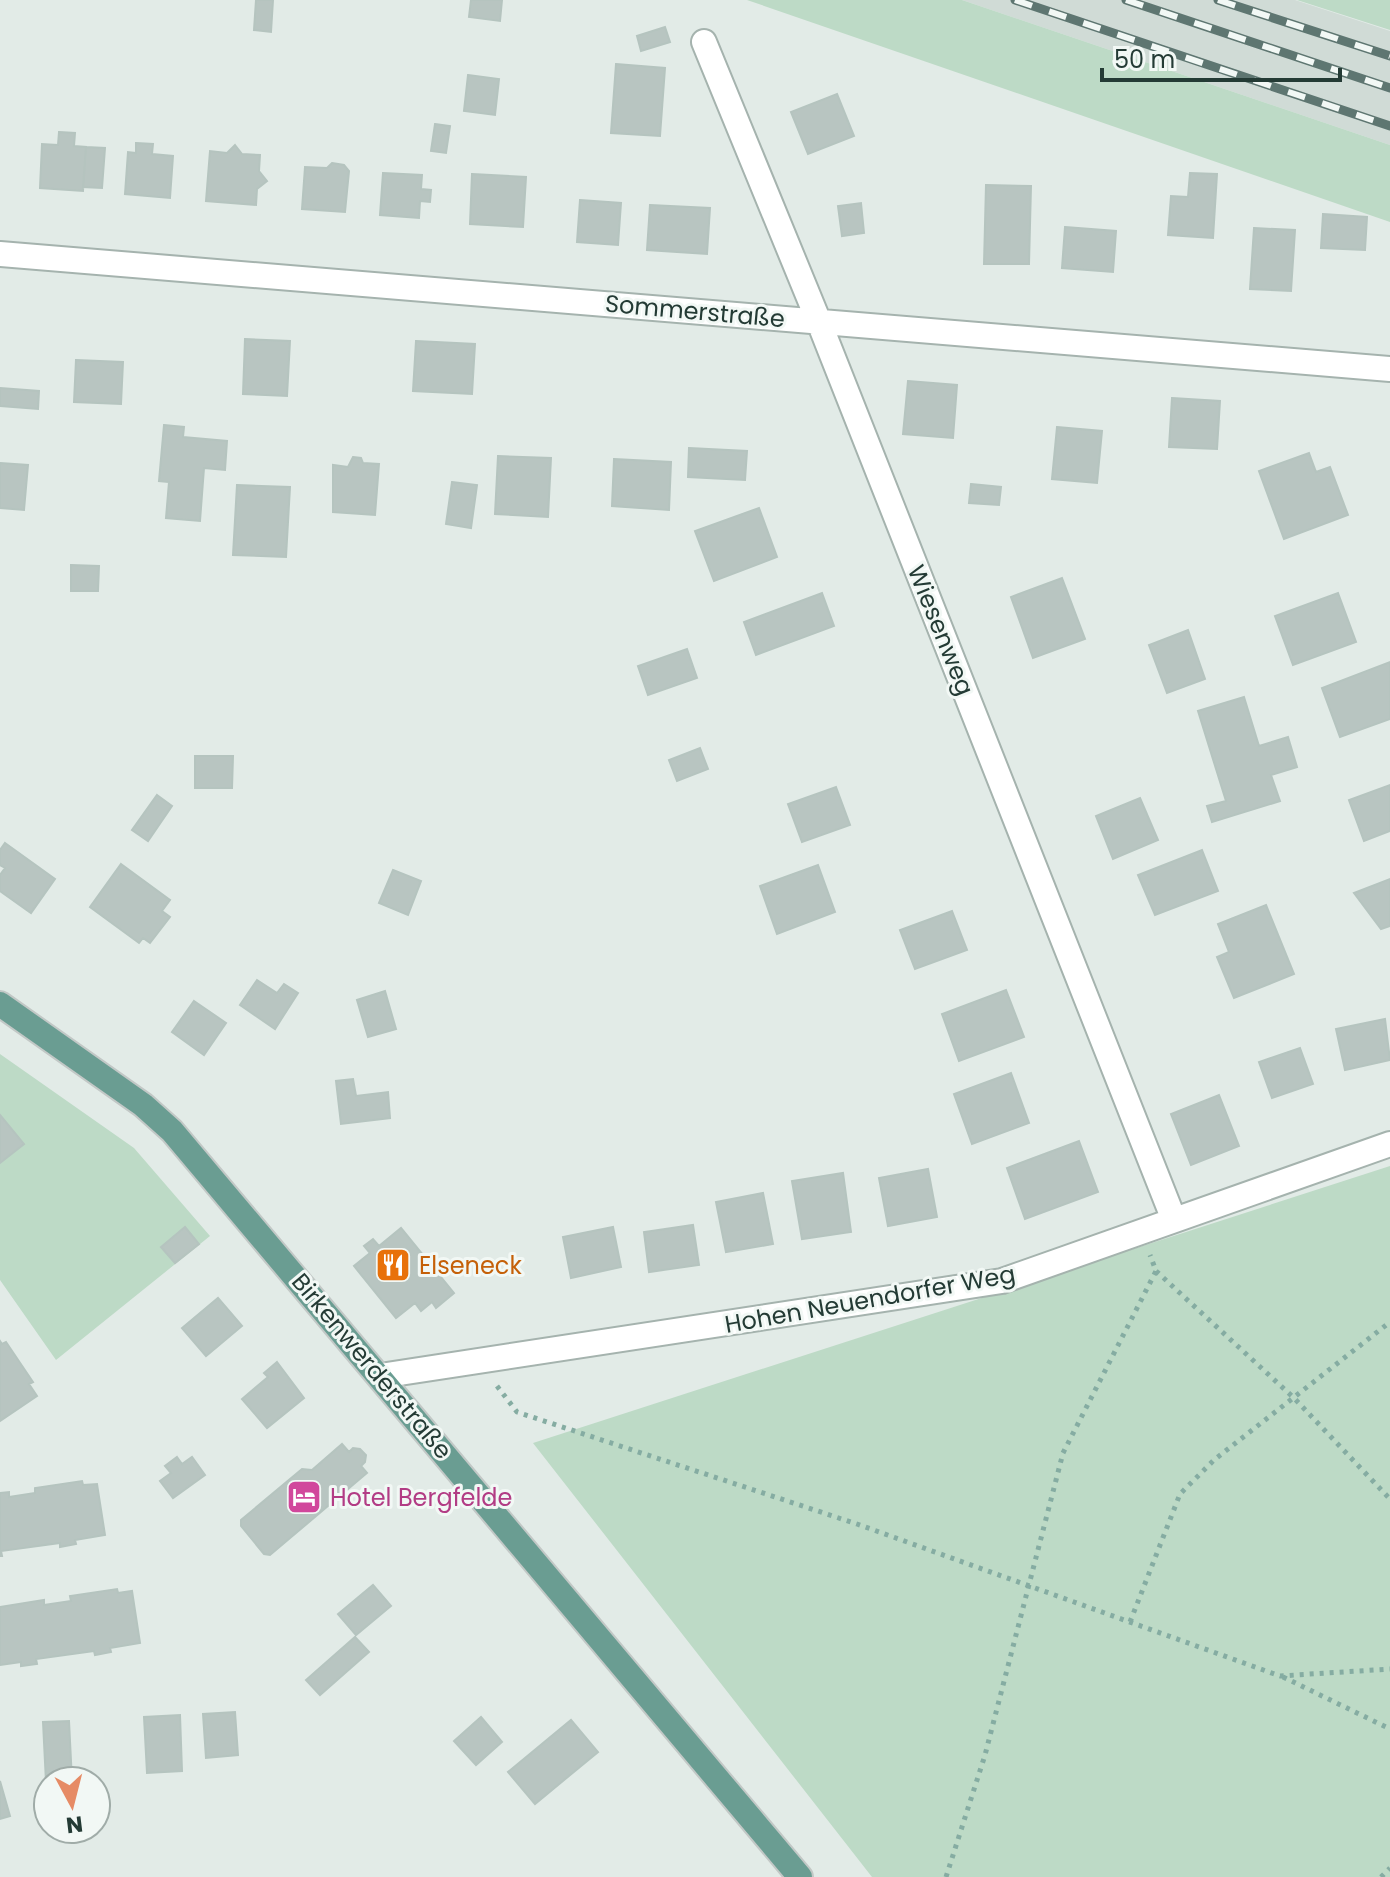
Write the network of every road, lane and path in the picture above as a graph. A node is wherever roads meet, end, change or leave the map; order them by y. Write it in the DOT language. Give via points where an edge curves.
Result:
graph roads {
  1 [pos="704,42"];
  2 [pos="0,254"];
  3 [pos="819,322"];
  4 [pos="1390,369"];
  5 [pos="0,1004"];
  6 [pos="1390,1144"];
  7 [pos="1174,1220"];
  8 [pos="1141,1232"];
  9 [pos="1156,1271"];
  10 [pos="1390,1322"];
  11 [pos="478,1362"];
  12 [pos="380,1376"];
  13 [pos="1294,1398"];
  14 [pos="1390,1499"];
  15 [pos="1027,1585"];
  16 [pos="1130,1622"];
  17 [pos="1390,1669"];
  18 [pos="1280,1676"];
  19 [pos="1390,1729"];
  20 [pos="1390,1868"];
  21 [pos="800,1877"];
  22 [pos="946,1877"];
  23 [pos="1381,1877"];
  1 -- 3 [label="street, Wiesenweg"];
  2 -- 3 [label="street, Sommerstraße"];
  3 -- 4 [label="street, Sommerstraße"];
  3 -- 7 [label="street, Wiesenweg"];
  5 -- 12 [label="main road, Birkenwerderstraße" via="172,1131"];
  6 -- 7 [label="street, Hohen Neuendorfer Weg"];
  7 -- 8 [label="street, Hohen Neuendorfer Weg"];
  8 -- 9 [label="path"];
  8 -- 11 [label="street, Hohen Neuendorfer Weg" via="1002,1281"];
  9 -- 13 [label="path"];
  9 -- 15 [label="path" via="1063,1453"];
  10 -- 13 [label="path"];
  11 -- 12 [label="street, Hohen Neuendorfer Weg"];
  11 -- 15 [label="path" via="517,1412"];
  12 -- 21 [label="main road, Birkenwerderstraße"];
  13 -- 14 [label="path"];
  13 -- 16 [label="path" via="1214,1460 1180,1494"];
  15 -- 16 [label="path"];
  15 -- 22 [label="path" via="985,1755"];
  16 -- 18 [label="path"];
  17 -- 18 [label="path"];
  18 -- 19 [label="path"];
  20 -- 23 [label="path"];
}
